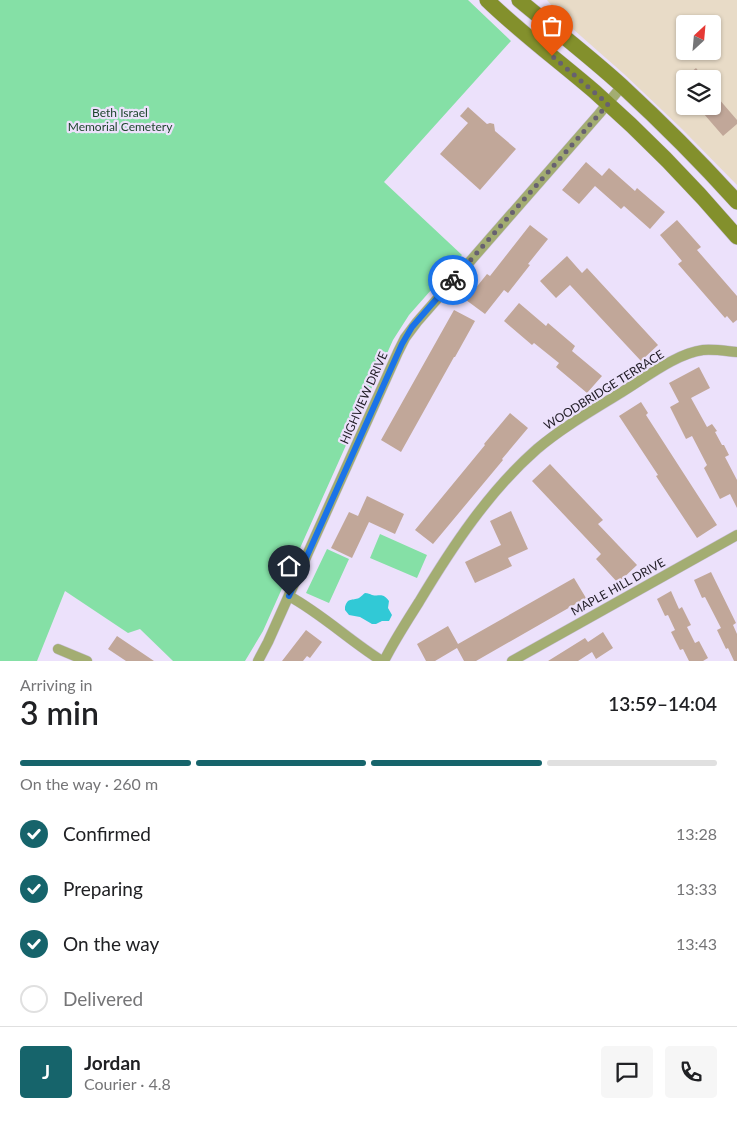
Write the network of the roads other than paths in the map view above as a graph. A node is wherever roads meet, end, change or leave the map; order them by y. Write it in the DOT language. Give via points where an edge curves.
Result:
graph roads {
  1 [pos="487,0"];
  2 [pos="520,0"];
  3 [pos="622,86"];
  4 [pos="608,104"];
  5 [pos="737,202"];
  6 [pos="737,237"];
  7 [pos="737,352"];
  8 [pos="737,535"];
  9 [pos="289,596"];
  10 [pos="58,649"];
  11 [pos="87,661"];
  12 [pos="258,661"];
  13 [pos="383,661"];
  14 [pos="512,661"];
  1 -- 4 [label="street"];
  2 -- 3 [label="street"];
  3 -- 4 [label="street, HIGHVIEW DRIVE"];
  3 -- 5 [label="street"];
  4 -- 6 [label="street" via="670,163"];
  4 -- 9 [label="street, HIGHVIEW DRIVE" via="409,332"];
  7 -- 13 [label="street, WOODBRIDGE TERRACE" via="703,350 681,358 573,422 538,448 508,478 462,536"];
  8 -- 14 [label="street, MAPLE HILL DRIVE"];
  9 -- 12 [label="street, HIGHVIEW DRIVE"];
  9 -- 13 [label="street"];
  10 -- 11 [label="street"];
}
